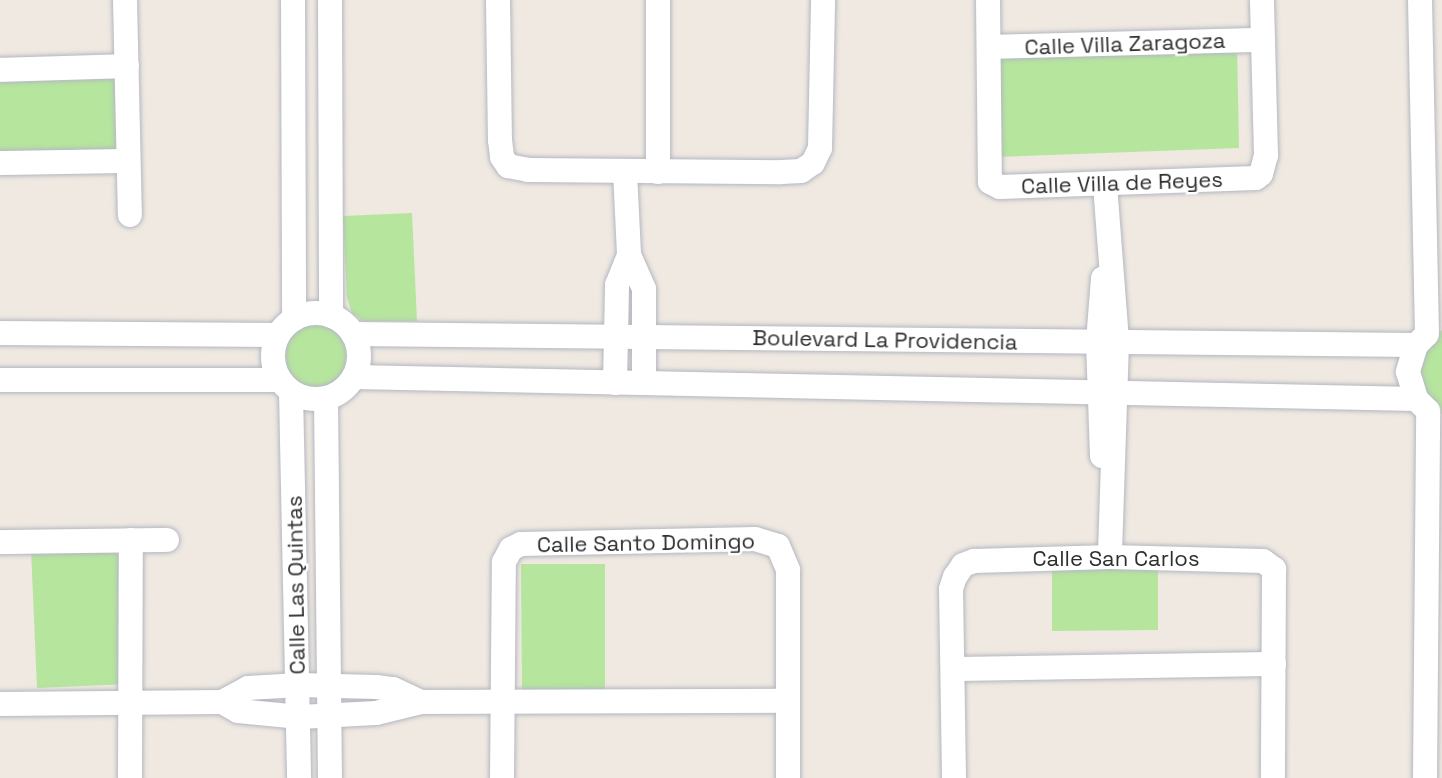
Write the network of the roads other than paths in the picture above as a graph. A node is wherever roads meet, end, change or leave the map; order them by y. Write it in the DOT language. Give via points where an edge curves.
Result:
graph roads {
  1 [pos="125,0"];
  2 [pos="292,0"];
  3 [pos="330,0"];
  4 [pos="498,0"];
  5 [pos="658,0"];
  6 [pos="823,0"];
  7 [pos="988,0"];
  8 [pos="1262,0"];
  9 [pos="1420,0"];
  10 [pos="1262,40"];
  11 [pos="989,47"];
  12 [pos="127,66"];
  13 [pos="0,70"];
  14 [pos="128,161"];
  15 [pos="0,162"];
  16 [pos="625,172"];
  17 [pos="658,172"];
  18 [pos="1105,185"];
  19 [pos="130,215"];
  20 [pos="629,255"];
  21 [pos="331,316"];
  22 [pos="286,327"];
  23 [pos="0,333"];
  24 [pos="353,334"];
  25 [pos="1429,335"];
  26 [pos="616,337"];
  27 [pos="644,337"];
  28 [pos="1108,342"];
  29 [pos="354,377"];
  30 [pos="0,380"];
  31 [pos="615,382"];
  32 [pos="644,383"];
  33 [pos="285,386"];
  34 [pos="1107,393"];
  35 [pos="327,398"];
  36 [pos="1429,409"];
  37 [pos="130,540"];
  38 [pos="167,540"];
  39 [pos="0,542"];
  40 [pos="1110,557"];
  41 [pos="1274,663"];
  42 [pos="954,669"];
  43 [pos="299,685"];
  44 [pos="329,686"];
  45 [pos="787,700"];
  46 [pos="131,701"];
  47 [pos="222,702"];
  48 [pos="421,702"];
  49 [pos="503,702"];
  50 [pos="0,704"];
  51 [pos="329,715"];
  52 [pos="300,717"];
  53 [pos="130,778"];
  54 [pos="299,778"];
  55 [pos="330,778"];
  56 [pos="502,778"];
  57 [pos="788,778"];
  58 [pos="954,778"];
  59 [pos="1273,778"];
  60 [pos="1425,778"];
  1 -- 12 [label="street"];
  2 -- 22 [label="street"];
  3 -- 21 [label="street"];
  4 -- 16 [label="street" via="500,140 508,166 522,170"];
  5 -- 17 [label="street"];
  6 -- 17 [label="street" via="821,138 813,163 801,171"];
  7 -- 11 [label="street, Calle Villa de Reyes"];
  8 -- 10 [label="street, Calle Villa de Reyes"];
  9 -- 25 [label="street"];
  10 -- 11 [label="street, Calle Villa Zaragoza"];
  10 -- 18 [label="street, Calle Villa de Reyes" via="1266,156 1261,174 1247,180"];
  11 -- 18 [label="street, Calle Villa de Reyes" via="992,185"];
  12 -- 13 [label="street"];
  12 -- 14 [label="street"];
  14 -- 15 [label="street"];
  14 -- 19 [label="street"];
  16 -- 17 [label="street"];
  16 -- 20 [label="street"];
  18 -- 28 [label="street" via="1111,244"];
  20 -- 26 [label="street" via="617,285"];
  20 -- 27 [label="street" via="644,289"];
  21 -- 22 [label="street" via="312,313"];
  21 -- 24 [label="street"];
  22 -- 23 [label="street"];
  22 -- 33 [label="street" via="273,365"];
  24 -- 26 [label="street, Boulevard La Providencia"];
  24 -- 29 [label="street" via="359,363"];
  25 -- 28 [label="street, Boulevard La Providencia"];
  25 -- 36 [label="street" via="1408,372"];
  26 -- 27 [label="street, Boulevard La Providencia"];
  26 -- 31 [label="street"];
  27 -- 28 [label="street, Boulevard La Providencia"];
  27 -- 32 [label="street"];
  28 -- 34 [label="street"];
  29 -- 31 [label="street"];
  29 -- 35 [label="street" via="338,394"];
  30 -- 33 [label="street"];
  31 -- 32 [label="street"];
  32 -- 34 [label="street"];
  33 -- 35 [label="street" via="314,400"];
  33 -- 43 [label="street, Calle Las Quintas"];
  34 -- 36 [label="street"];
  34 -- 40 [label="street" via="1102,463 1110,496"];
  35 -- 44 [label="street, Calle Las Quintas"];
  36 -- 60 [label="street"];
  37 -- 38 [label="street"];
  37 -- 39 [label="street"];
  37 -- 46 [label="street"];
  40 -- 41 [label="street, Calle San Carlos" via="1269,564 1275,577"];
  40 -- 42 [label="street, Calle San Carlos" via="974,561 963,565 951,589"];
  41 -- 42 [label="street"];
  41 -- 59 [label="street, Calle San Carlos"];
  42 -- 58 [label="street, Calle San Carlos"];
  43 -- 44 [label="street"];
  43 -- 47 [label="street" via="248,688"];
  43 -- 52 [label="street, Calle Las Quintas"];
  44 -- 48 [label="street" via="393,689"];
  44 -- 51 [label="street, Calle Las Quintas"];
  45 -- 49 [label="street"];
  45 -- 49 [label="street, Calle Santo Domingo" via="788,570 778,546 755,539 521,544 511,549 504,562"];
  45 -- 57 [label="street, Calle Santo Domingo"];
  46 -- 47 [label="street"];
  46 -- 50 [label="street"];
  46 -- 53 [label="street"];
  47 -- 52 [label="street" via="238,711"];
  48 -- 49 [label="street"];
  48 -- 51 [label="street" via="402,710"];
  49 -- 56 [label="street, Calle Santo Domingo"];
  51 -- 52 [label="street"];
  51 -- 55 [label="street, Calle Las Quintas"];
  52 -- 54 [label="street, Calle Las Quintas"];
}
